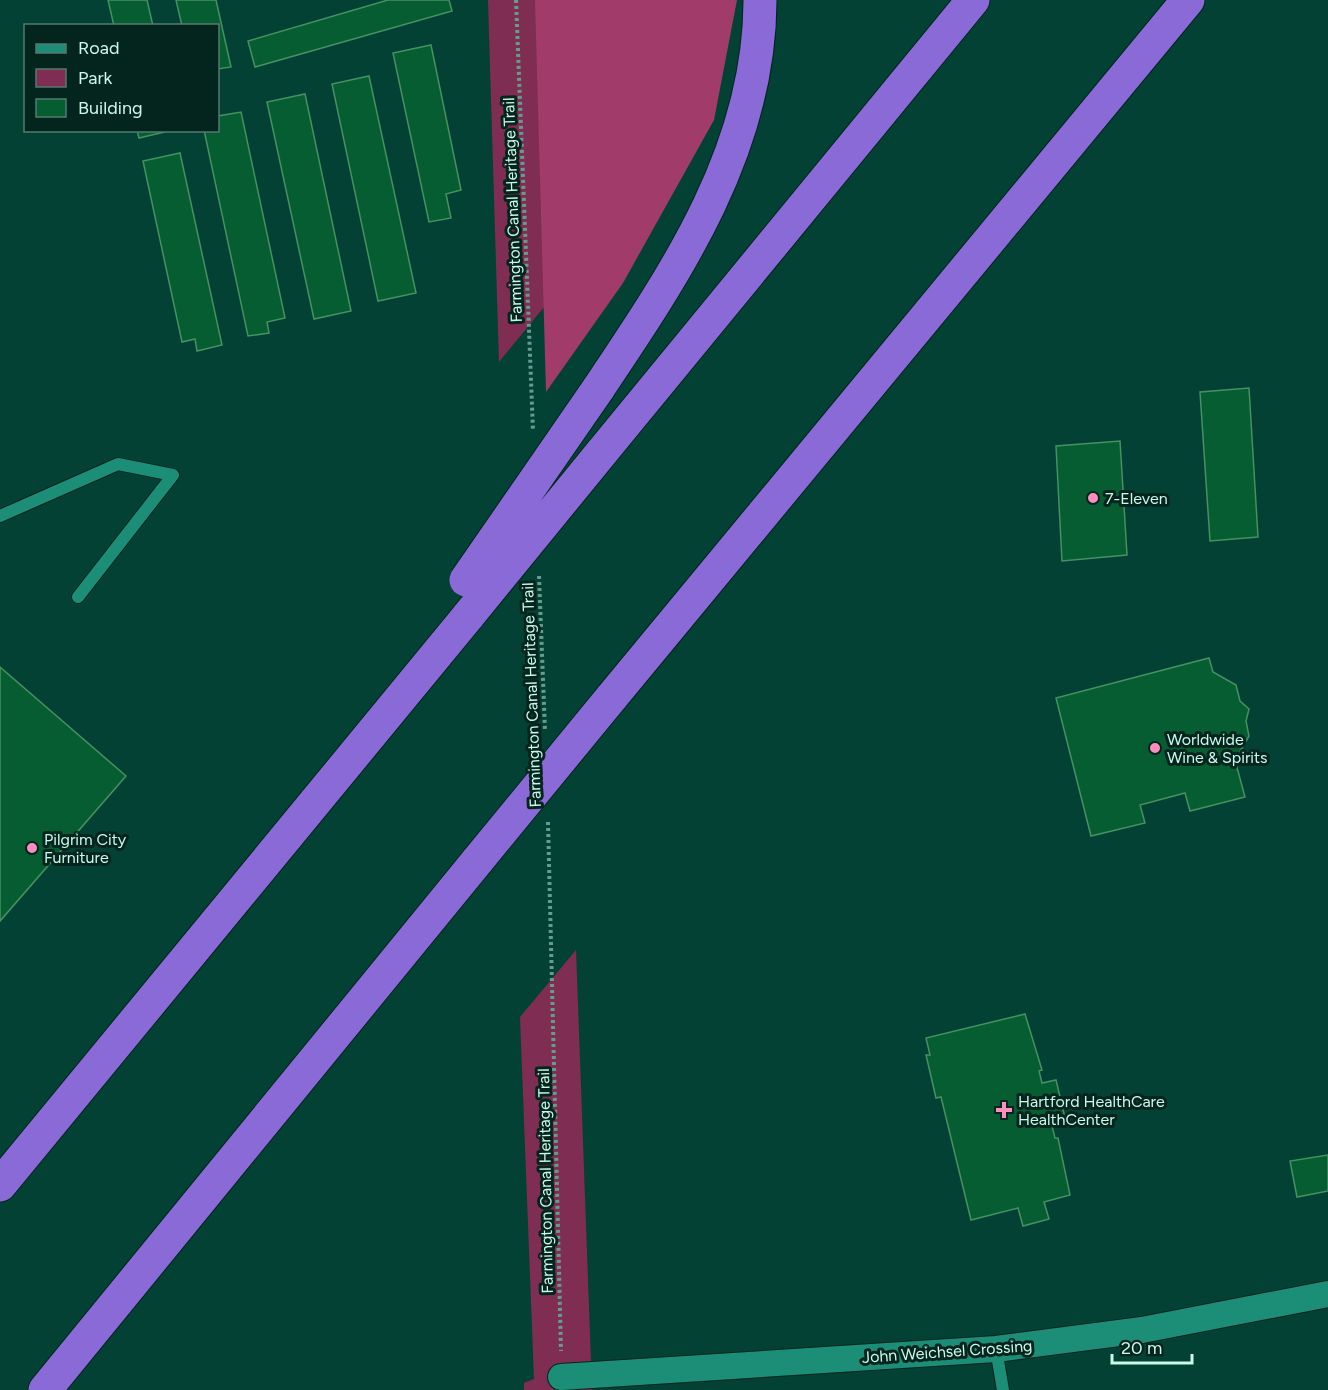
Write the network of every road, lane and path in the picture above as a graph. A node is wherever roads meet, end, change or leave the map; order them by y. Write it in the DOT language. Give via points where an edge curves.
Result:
graph roads {
  1 [pos="516,0"];
  2 [pos="760,0"];
  3 [pos="973,0"];
  4 [pos="1188,0"];
  5 [pos="533,434"];
  6 [pos="0,516"];
  7 [pos="538,564"];
  8 [pos="78,597"];
  9 [pos="545,740"];
  10 [pos="548,811"];
  11 [pos="254,878"];
  12 [pos="0,1185"];
  13 [pos="1328,1294"];
  14 [pos="996,1349"];
  15 [pos="561,1377"];
  16 [pos="626,1381"];
  17 [pos="45,1390"];
  18 [pos="1003,1390"];
  1 -- 5 [label="path, Farmington Canal Heritage Trail"];
  2 -- 11 [label="highway, bridge" via="749,99 731,157 679,266 598,389"];
  3 -- 11 [label="highway, bridge"];
  4 -- 17 [label="highway, bridge"];
  6 -- 8 [label="lane" via="118,464 173,475"];
  7 -- 9 [label="path, Farmington Canal Heritage Trail"];
  10 -- 15 [label="path, Farmington Canal Heritage Trail"];
  11 -- 12 [label="highway"];
  13 -- 14 [label="street, John Weichsel Crossing" via="1130,1331"];
  14 -- 16 [label="street, John Weichsel Crossing"];
  14 -- 18 [label="lane"];
  15 -- 16 [label="street, John Weichsel Crossing"];
}
